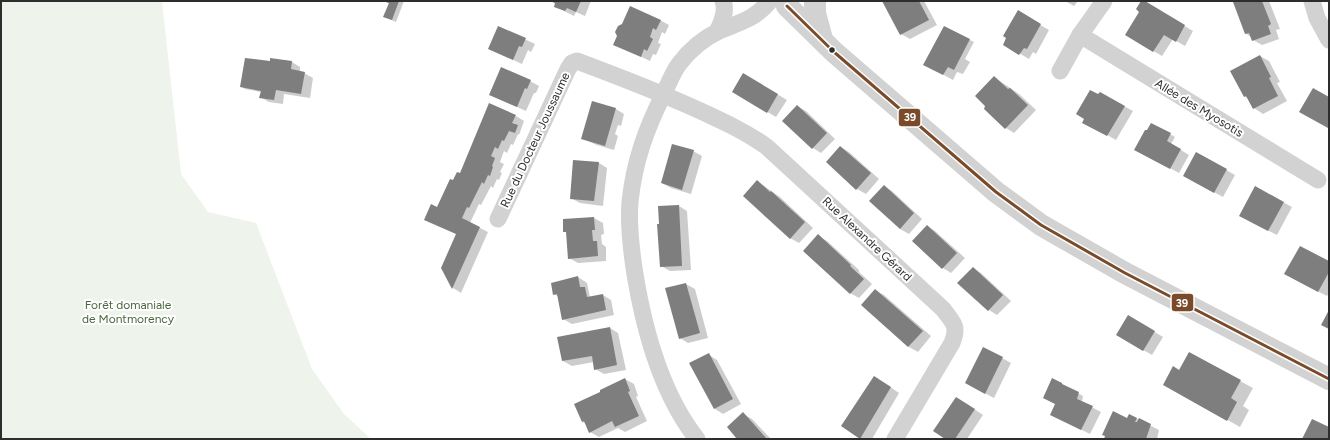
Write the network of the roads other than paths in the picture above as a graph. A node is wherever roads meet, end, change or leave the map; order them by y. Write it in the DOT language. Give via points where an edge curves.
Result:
graph roads {
  1 [pos="723,1"];
  2 [pos="815,1"];
  3 [pos="1104,1"];
  4 [pos="1312,1"];
  5 [pos="784,2"];
  6 [pos="718,32"];
  7 [pos="1080,35"];
  8 [pos="822,39"];
  9 [pos="1329,40"];
  10 [pos="1060,70"];
  11 [pos="663,94"];
  12 [pos="1318,180"];
  13 [pos="498,219"];
  14 [pos="1329,378"];
  15 [pos="697,439"];
  16 [pos="895,439"];
  1 -- 6 [label="street" via="725,6"];
  2 -- 8 [label="street"];
  3 -- 7 [label="street"];
  4 -- 9 [label="street" via="1317,18"];
  5 -- 6 [label="street" via="764,8 751,18"];
  5 -- 8 [label="street"];
  6 -- 11 [label="street" via="698,44 680,63"];
  7 -- 10 [label="street"];
  7 -- 12 [label="street, Allée des Myosotis"];
  8 -- 14 [label="street" via="996,192 1041,225 1125,273"];
  11 -- 13 [label="street, Rue du Docteur Joussaume" via="578,61 572,63"];
  11 -- 15 [label="street" via="644,137 637,161 630,203 631,243 639,303 654,354 673,401"];
  11 -- 16 [label="street, Rue Alexandre Gérard" via="725,122 767,148 943,309 954,324 956,334 952,343"];
}
